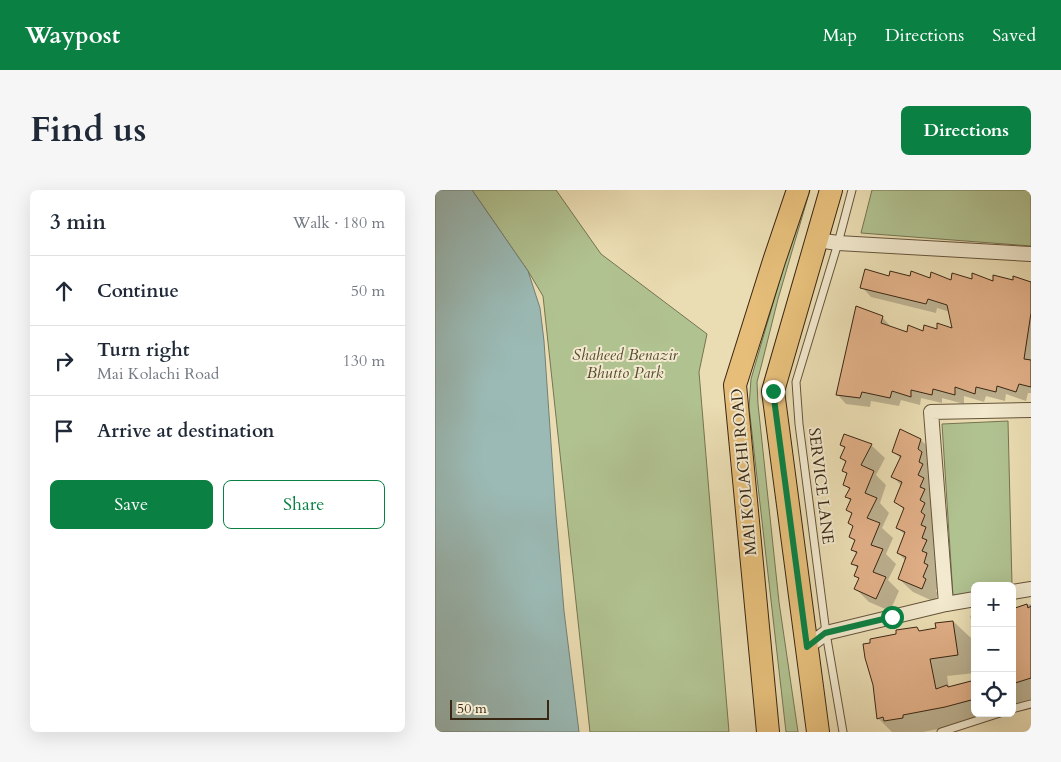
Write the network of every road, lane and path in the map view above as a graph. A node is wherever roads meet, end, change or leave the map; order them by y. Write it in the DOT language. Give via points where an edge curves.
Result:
graph roads {
  1 [pos="797,190"];
  2 [pos="831,190"];
  3 [pos="852,190"];
  4 [pos="827,241"];
  5 [pos="1031,254"];
  6 [pos="1031,410"];
  7 [pos="1031,589"];
  8 [pos="1016,591"];
  9 [pos="971,600"];
  10 [pos="946,604"];
  11 [pos="825,633"];
  12 [pos="807,647"];
  13 [pos="1031,704"];
  14 [pos="1016,709"];
  15 [pos="988,717"];
  16 [pos="768,732"];
  17 [pos="818,732"];
  18 [pos="843,732"];
  19 [pos="941,732"];
  1 -- 16 [label="main road, MAI KOLACHI ROAD" via="735,385"];
  2 -- 4 [label="main road"];
  3 -- 4 [label="lane, SERVICE LANE"];
  4 -- 5 [label="street"];
  4 -- 11 [label="lane, SERVICE LANE" via="796,382"];
  4 -- 12 [label="main road" via="773,391"];
  6 -- 10 [label="street" via="931,412"];
  7 -- 8 [label="street"];
  9 -- 10 [label="street"];
  10 -- 11 [label="street"];
  11 -- 12 [label="street"];
  11 -- 18 [label="lane, SERVICE LANE"];
  12 -- 17 [label="main road"];
  13 -- 14 [label="lane"];
  15 -- 19 [label="lane"];
}
